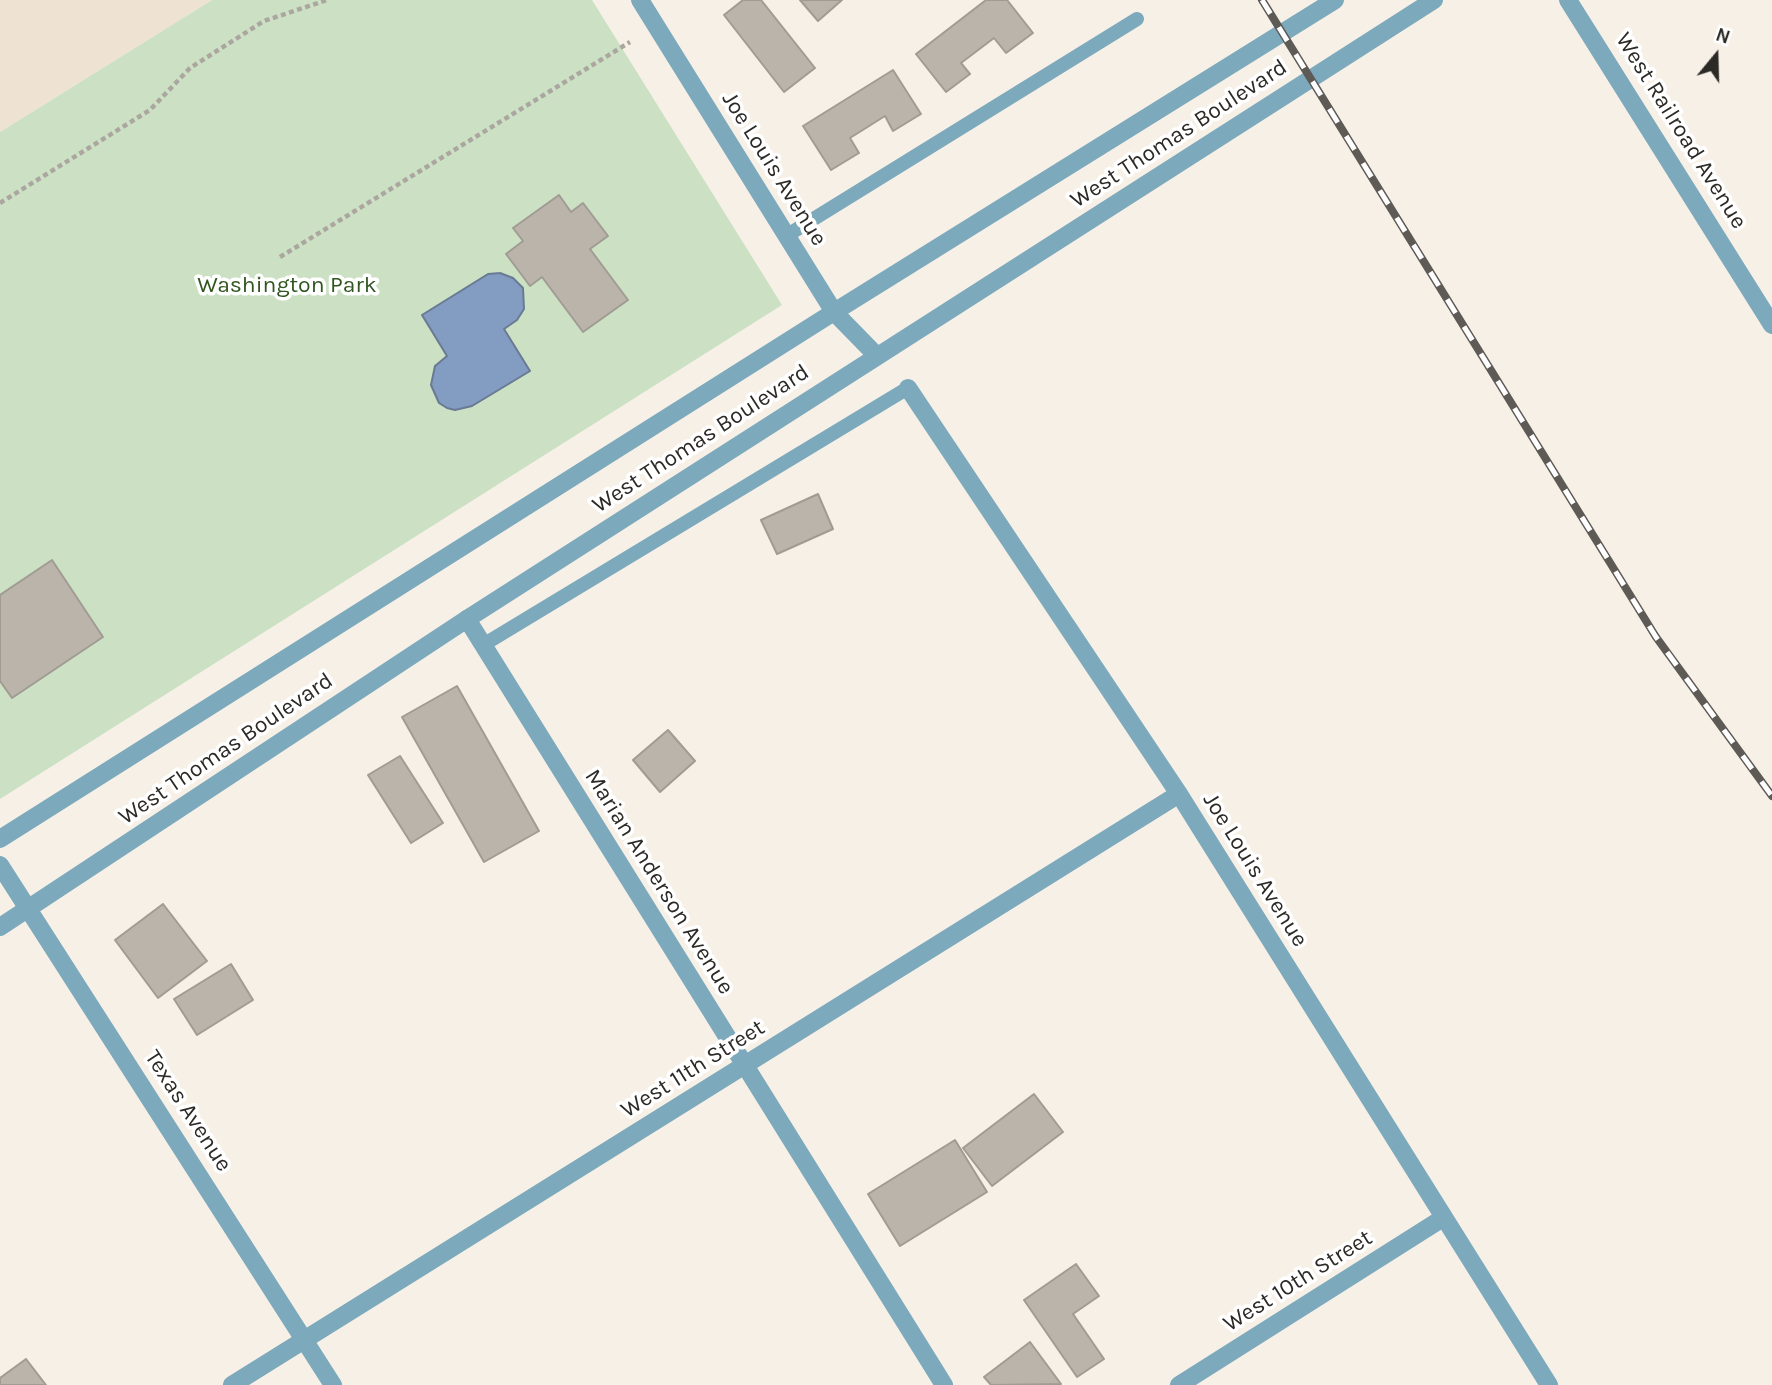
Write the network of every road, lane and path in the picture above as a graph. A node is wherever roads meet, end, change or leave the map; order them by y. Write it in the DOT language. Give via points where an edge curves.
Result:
graph roads {
  1 [pos="327,0"];
  2 [pos="640,0"];
  3 [pos="1335,0"];
  4 [pos="1434,0"];
  5 [pos="1569,0"];
  6 [pos="1137,19"];
  7 [pos="630,42"];
  8 [pos="0,204"];
  9 [pos="786,236"];
  10 [pos="280,257"];
  11 [pos="834,312"];
  12 [pos="1772,324"];
  13 [pos="877,356"];
  14 [pos="908,388"];
  15 [pos="467,619"];
  16 [pos="483,645"];
  17 [pos="1179,794"];
  18 [pos="0,839"];
  19 [pos="0,865"];
  20 [pos="30,909"];
  21 [pos="0,927"];
  22 [pos="744,1066"];
  23 [pos="1443,1218"];
  24 [pos="305,1340"];
  25 [pos="232,1385"];
  26 [pos="333,1385"];
  27 [pos="944,1385"];
  28 [pos="1179,1385"];
  29 [pos="1549,1385"];
  1 -- 8 [label="path" via="264,21 190,68 150,110"];
  2 -- 9 [label="street, Joe Louis Avenue"];
  3 -- 11 [label="street, West Thomas Boulevard"];
  4 -- 13 [label="street, West Thomas Boulevard"];
  5 -- 12 [label="street, West Railroad Avenue"];
  6 -- 9 [label="lane"];
  7 -- 10 [label="path"];
  9 -- 11 [label="street, Joe Louis Avenue"];
  11 -- 13 [label="street, Joe Louis Avenue"];
  11 -- 18 [label="street, West Thomas Boulevard"];
  13 -- 15 [label="street, West Thomas Boulevard"];
  14 -- 16 [label="lane"];
  14 -- 17 [label="street, Joe Louis Avenue"];
  15 -- 16 [label="street, Marian Anderson Avenue"];
  15 -- 20 [label="street, West Thomas Boulevard"];
  16 -- 22 [label="street, Marian Anderson Avenue"];
  17 -- 22 [label="street, West 11th Street"];
  17 -- 23 [label="street, Joe Louis Avenue"];
  19 -- 20 [label="street, Texas Avenue"];
  20 -- 21 [label="street, West Thomas Boulevard"];
  20 -- 24 [label="street, Texas Avenue"];
  22 -- 24 [label="street, West 11th Street"];
  22 -- 27 [label="street, Marian Anderson Avenue"];
  23 -- 28 [label="street, West 10th Street"];
  23 -- 29 [label="street, Joe Louis Avenue"];
  24 -- 25 [label="street, West 11th Street"];
  24 -- 26 [label="street, Texas Avenue"];
}
